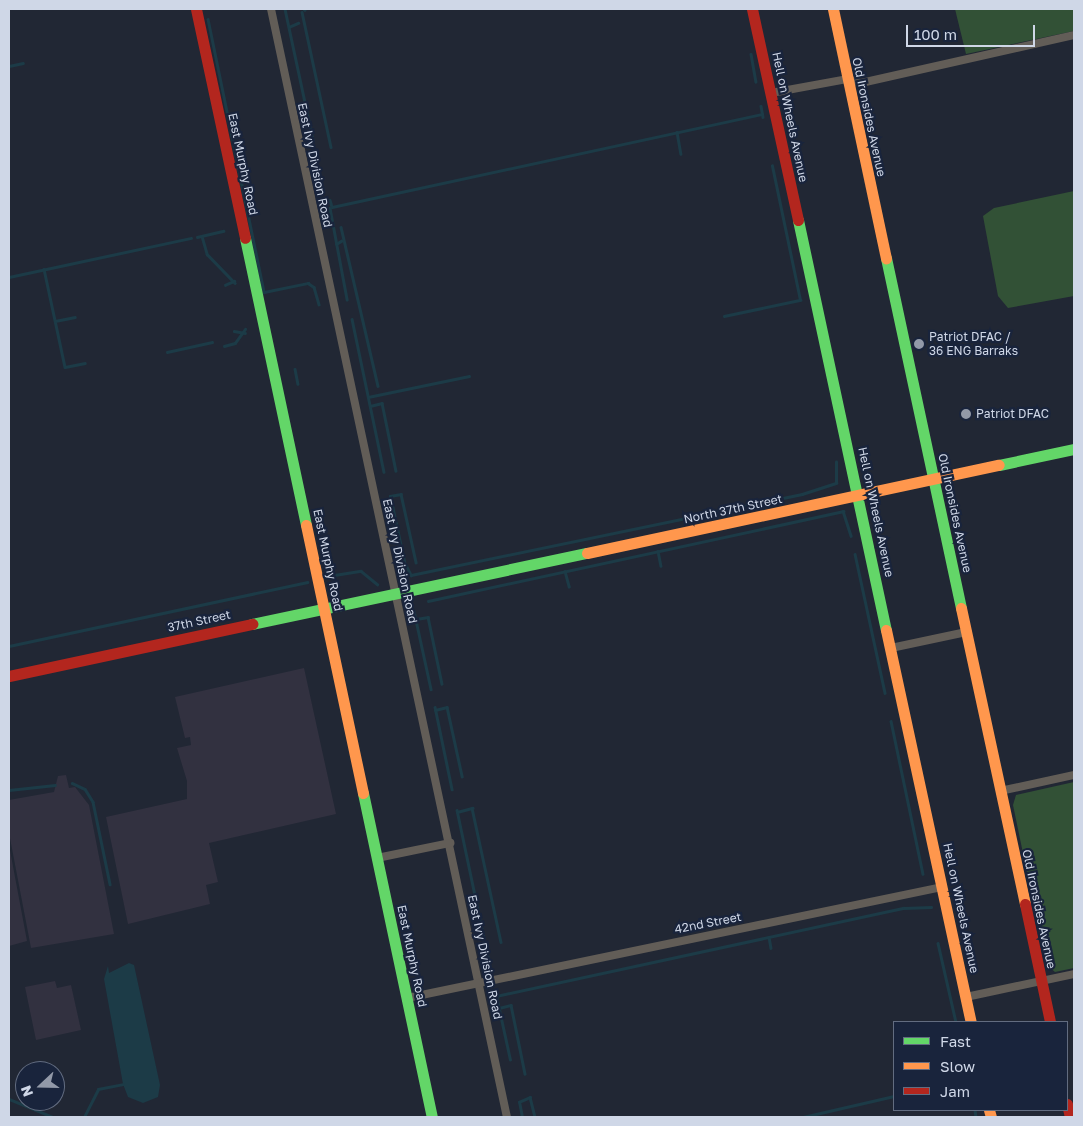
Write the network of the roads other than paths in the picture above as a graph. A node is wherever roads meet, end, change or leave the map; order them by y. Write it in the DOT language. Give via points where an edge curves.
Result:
graph roads {
  1 [pos="196,9"];
  2 [pos="271,9"];
  3 [pos="752,9"];
  4 [pos="833,9"];
  5 [pos="1074,35"];
  6 [pos="847,79"];
  7 [pos="771,94"];
  8 [pos="1074,449"];
  9 [pos="934,480"];
  10 [pos="859,497"];
  11 [pos="396,593"];
  12 [pos="324,608"];
  13 [pos="966,632"];
  14 [pos="891,648"];
  15 [pos="9,676"];
  16 [pos="1074,775"];
  17 [pos="1000,791"];
  18 [pos="450,842"];
  19 [pos="377,858"];
  20 [pos="942,887"];
  21 [pos="1074,974"];
  22 [pos="1041,981"];
  23 [pos="480,983"];
  24 [pos="966,997"];
  25 [pos="406,998"];
  26 [pos="971,1021"];
  27 [pos="1050,1021"];
  28 [pos="432,1117"];
  29 [pos="507,1117"];
  1 -- 12 [label="street, East Murphy Road"];
  2 -- 11 [label="street, East Ivy Division Road"];
  3 -- 7 [label="street, Hell on Wheels Avenue"];
  4 -- 6 [label="street, Old Ironsides Avenue"];
  5 -- 6 [label="street" via="861,83"];
  6 -- 7 [label="street"];
  6 -- 9 [label="street, Old Ironsides Avenue"];
  7 -- 10 [label="street, Hell on Wheels Avenue"];
  8 -- 9 [label="street, North 37th Street"];
  9 -- 10 [label="street, North 37th Street"];
  9 -- 13 [label="street, Old Ironsides Avenue"];
  10 -- 11 [label="street, North 37th Street"];
  10 -- 14 [label="street, Hell on Wheels Avenue"];
  11 -- 12 [label="street, 37th Street"];
  11 -- 18 [label="street, East Ivy Division Road"];
  12 -- 15 [label="street, 37th Street"];
  12 -- 19 [label="street, East Murphy Road"];
  13 -- 14 [label="street"];
  13 -- 17 [label="street, Old Ironsides Avenue"];
  14 -- 20 [label="street, Hell on Wheels Avenue"];
  16 -- 17 [label="street"];
  17 -- 22 [label="street, Old Ironsides Avenue"];
  18 -- 19 [label="street"];
  18 -- 23 [label="street, East Ivy Division Road"];
  19 -- 25 [label="street, East Murphy Road"];
  20 -- 23 [label="street, 42nd Street"];
  20 -- 24 [label="street, Hell on Wheels Avenue"];
  21 -- 22 [label="street"];
  22 -- 24 [label="street"];
  22 -- 27 [label="street, Old Ironsides Avenue"];
  23 -- 25 [label="street, 42nd Street"];
  23 -- 29 [label="street, East Ivy Division Road"];
  24 -- 26 [label="street, Hell on Wheels Avenue"];
  25 -- 28 [label="street, East Murphy Road"];
}
